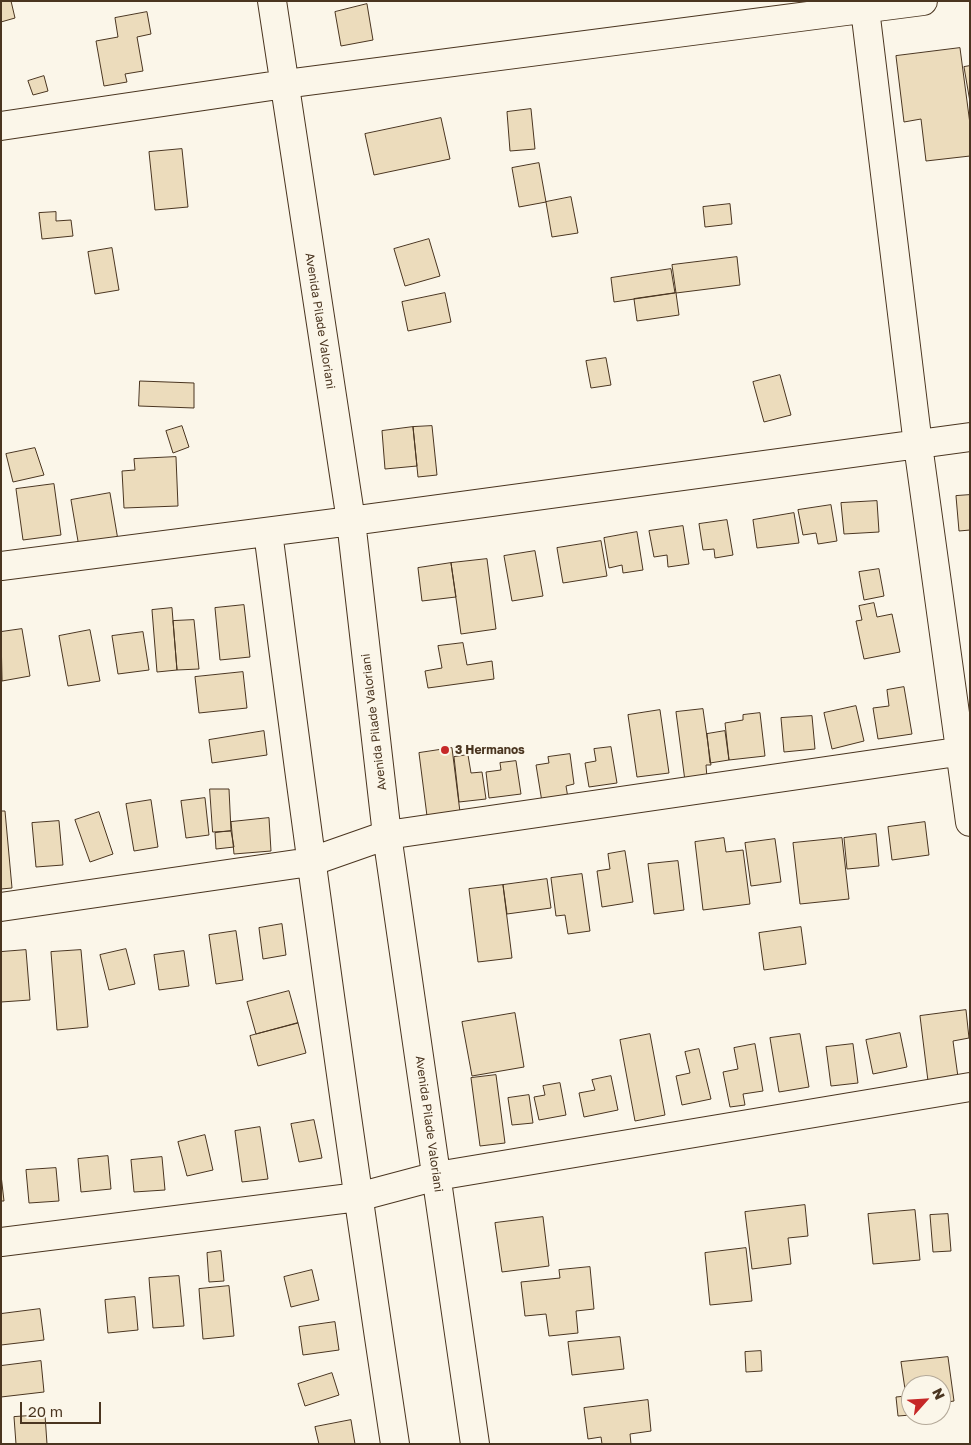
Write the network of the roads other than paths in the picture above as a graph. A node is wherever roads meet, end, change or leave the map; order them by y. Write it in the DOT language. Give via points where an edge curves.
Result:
graph roads {
  1 [pos="272,1"];
  2 [pos="923,1"];
  3 [pos="865,5"];
  4 [pos="285,84"];
  5 [pos="1,126"];
  6 [pos="970,437"];
  7 [pos="918,445"];
  8 [pos="351,521"];
  9 [pos="268,532"];
  10 [pos="1,566"];
  11 [pos="964,750"];
  12 [pos="970,822"];
  13 [pos="387,835"];
  14 [pos="310,862"];
  15 [pos="1,908"];
  16 [pos="970,1087"];
  17 [pos="436,1176"];
  18 [pos="358,1197"];
  19 [pos="1,1242"];
  20 [pos="395,1444"];
  21 [pos="475,1444"];
  1 -- 4 [label="street, Avenida Pilade Valoriani"];
  2 -- 3 [label="street"];
  3 -- 4 [label="street"];
  3 -- 7 [label="street"];
  4 -- 5 [label="street"];
  4 -- 8 [label="street, Avenida Pilade Valoriani"];
  6 -- 7 [label="street"];
  7 -- 8 [label="street"];
  7 -- 11 [label="street"];
  8 -- 9 [label="street"];
  8 -- 13 [label="street, Avenida Pilade Valoriani"];
  9 -- 10 [label="street"];
  9 -- 14 [label="street"];
  11 -- 12 [label="street"];
  11 -- 13 [label="street"];
  13 -- 14 [label="street"];
  13 -- 17 [label="street, Avenida Pilade Valoriani"];
  14 -- 15 [label="street"];
  14 -- 18 [label="street"];
  16 -- 17 [label="street"];
  17 -- 18 [label="street"];
  17 -- 21 [label="street, Avenida Pilade Valoriani"];
  18 -- 19 [label="street"];
  18 -- 20 [label="street"];
}
